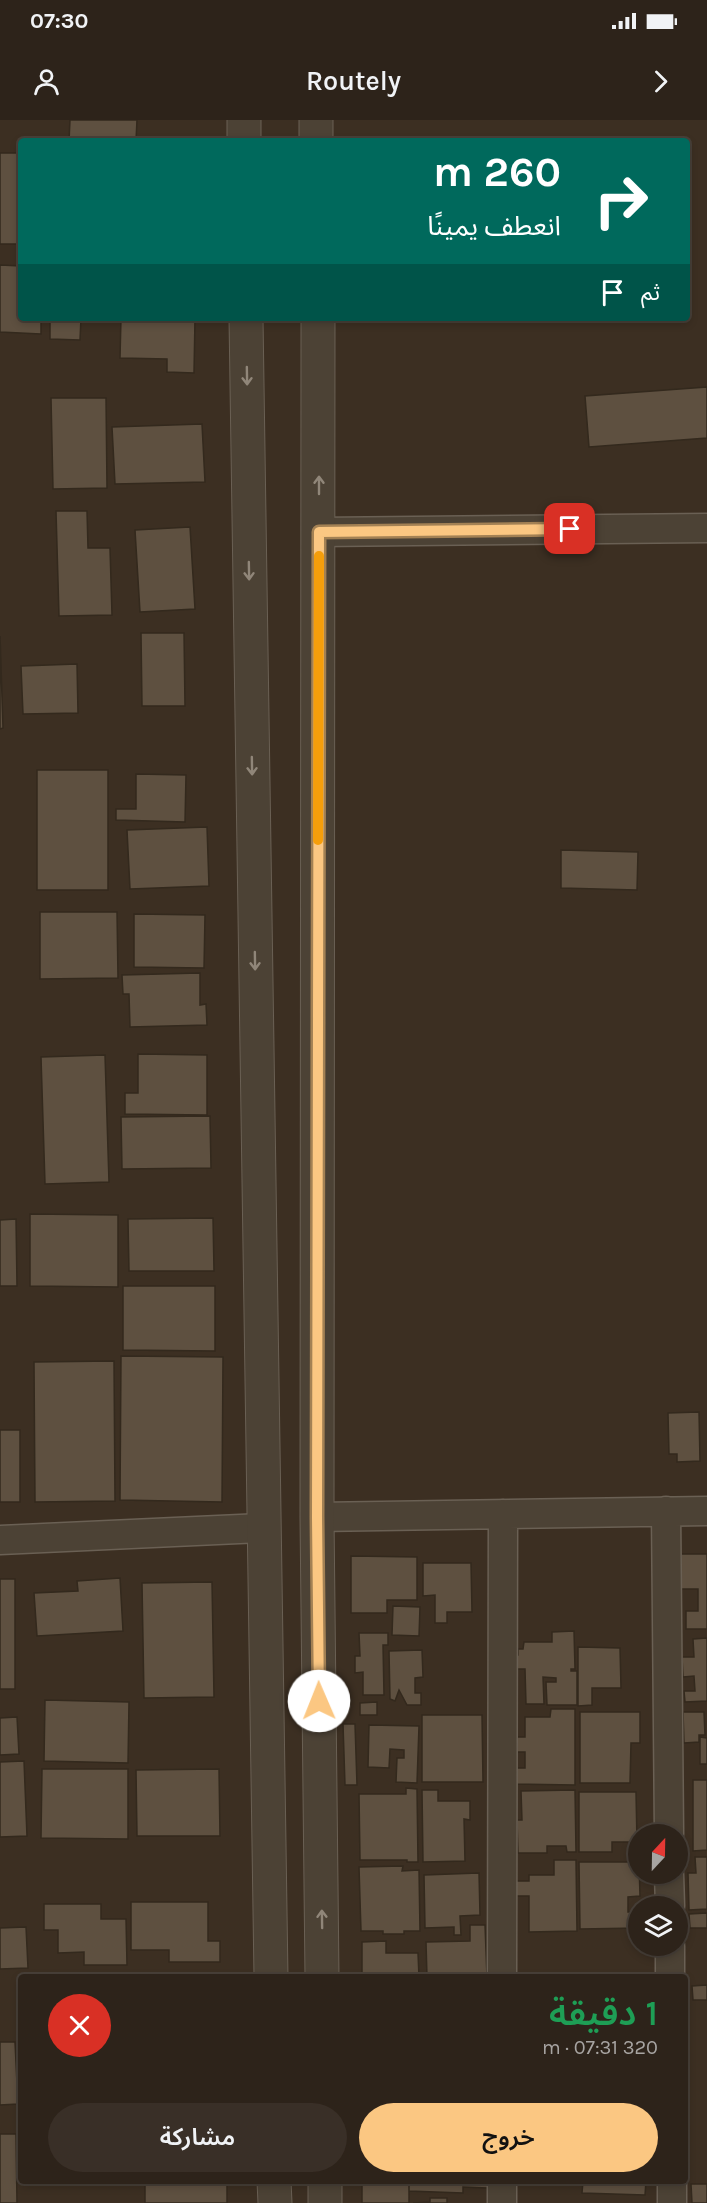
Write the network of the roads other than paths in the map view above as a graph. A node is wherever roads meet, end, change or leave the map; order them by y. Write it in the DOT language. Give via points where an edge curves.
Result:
graph roads {
  1 [pos="244,120"];
  2 [pos="316,120"];
  3 [pos="244,138"];
  4 [pos="316,138"];
  5 [pos="246,321"];
  6 [pos="318,321"];
  7 [pos="707,528"];
  8 [pos="319,532"];
  9 [pos="707,1511"];
  10 [pos="666,1512"];
  11 [pos="503,1514"];
  12 [pos="317,1517"];
  13 [pos="263,1528"];
  14 [pos="0,1540"];
  15 [pos="669,1824"];
  16 [pos="670,1956"];
  17 [pos="271,1974"];
  18 [pos="322,1974"];
  19 [pos="502,1974"];
  20 [pos="670,1974"];
  21 [pos="274,2184"];
  22 [pos="325,2184"];
  23 [pos="502,2184"];
  24 [pos="672,2184"];
  25 [pos="275,2203"];
  26 [pos="325,2203"];
  27 [pos="502,2203"];
  28 [pos="672,2203"];
  1 -- 3 [label="street"];
  2 -- 4 [label="street"];
  5 -- 13 [label="street, one-way"];
  8 -- 6 [label="street, one-way"];
  7 -- 8 [label="street"];
  8 -- 12 [label="street"];
  9 -- 10 [label="street"];
  10 -- 11 [label="street"];
  10 -- 15 [label="street"];
  11 -- 12 [label="street"];
  11 -- 19 [label="street"];
  18 -- 12 [label="street, one-way"];
  13 -- 14 [label="street"];
  13 -- 17 [label="street"];
  16 -- 20 [label="street"];
  21 -- 25 [label="street"];
  22 -- 26 [label="street"];
  23 -- 27 [label="street"];
  24 -- 28 [label="street"];
}
